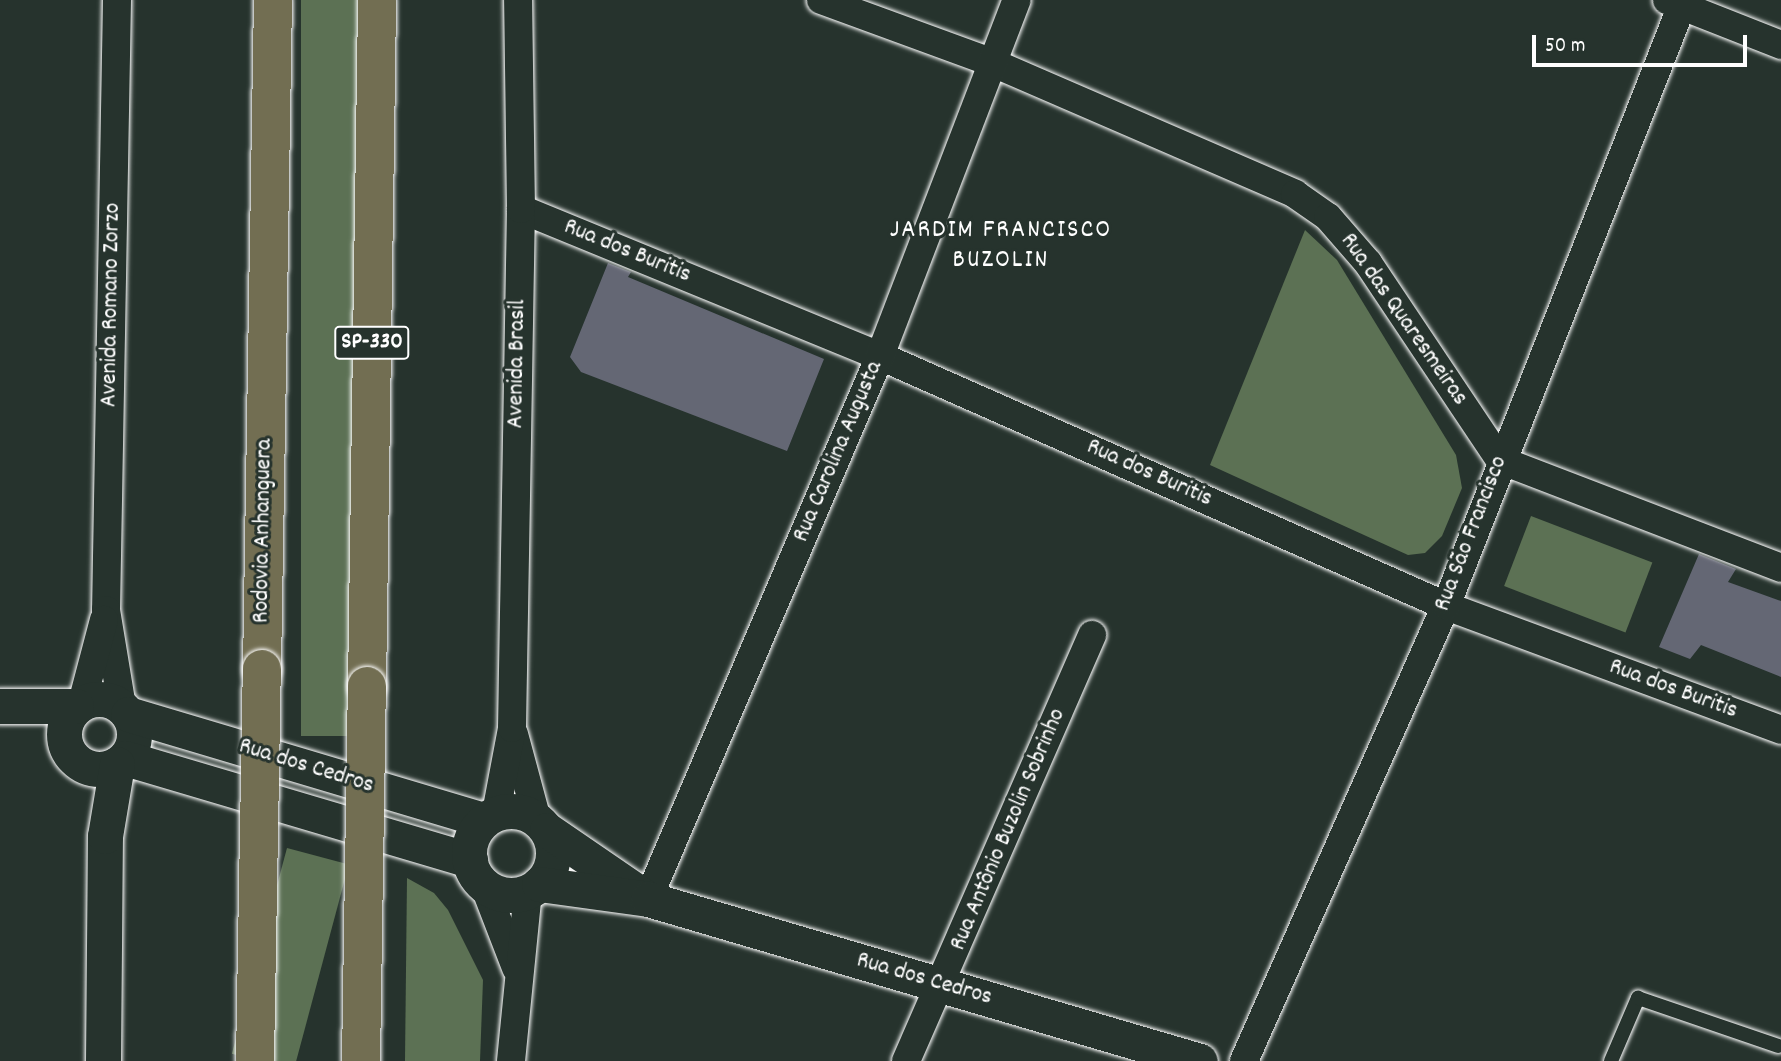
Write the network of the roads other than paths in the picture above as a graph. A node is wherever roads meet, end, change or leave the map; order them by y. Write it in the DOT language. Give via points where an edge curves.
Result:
graph roads {
  1 [pos="117,0"];
  2 [pos="272,0"];
  3 [pos="377,0"];
  4 [pos="518,0"];
  5 [pos="821,0"];
  6 [pos="1017,0"];
  7 [pos="1678,2"];
  8 [pos="1781,45"];
  9 [pos="993,63"];
  10 [pos="521,209"];
  11 [pos="880,356"];
  12 [pos="1500,460"];
  13 [pos="1781,568"];
  14 [pos="1446,606"];
  15 [pos="106,610"];
  16 [pos="1092,635"];
  17 [pos="79,704"];
  18 [pos="0,706"];
  19 [pos="125,710"];
  20 [pos="0,713"];
  21 [pos="512,728"];
  22 [pos="1781,730"];
  23 [pos="71,753"];
  24 [pos="121,761"];
  25 [pos="490,817"];
  26 [pos="542,825"];
  27 [pos="105,836"];
  28 [pos="477,872"];
  29 [pos="533,887"];
  30 [pos="648,899"];
  31 [pos="517,970"];
  32 [pos="943,986"];
  33 [pos="1778,1046"];
  34 [pos="255,1060"];
  35 [pos="103,1061"];
  36 [pos="361,1061"];
  37 [pos="512,1061"];
  38 [pos="906,1061"];
  39 [pos="1200,1061"];
  40 [pos="1244,1061"];
  41 [pos="1611,1061"];
  1 -- 15 [label="street, Avenida Romano Zorzo"];
  2 -- 34 [label="highway, Rodovia Anhanguera, bridge"];
  3 -- 36 [label="highway, SP-330, bridge"];
  4 -- 10 [label="street, Avenida Brasil"];
  5 -- 9 [label="street, Rua das Quaresmeiras"];
  6 -- 9 [label="street, Rua Carolina Augusta"];
  7 -- 8 [label="street"];
  7 -- 12 [label="street, Rua São Francisco"];
  9 -- 11 [label="street, Rua Carolina Augusta"];
  9 -- 12 [label="street, Rua das Quaresmeiras" via="1295,194 1328,218 1368,262"];
  10 -- 11 [label="street, Rua dos Buritis"];
  10 -- 21 [label="street, Avenida Brasil"];
  11 -- 14 [label="street, Rua dos Buritis"];
  11 -- 30 [label="street, Rua Carolina Augusta"];
  12 -- 13 [label="street"];
  12 -- 14 [label="street, Rua São Francisco"];
  14 -- 22 [label="street, Rua dos Buritis"];
  14 -- 40 [label="street, Rua São Francisco"];
  15 -- 17 [label="street, Avenida Romano Zorzo"];
  15 -- 19 [label="street, Avenida Romano Zorzo"];
  16 -- 32 [label="street, Rua Antônio Buzolin Sobrinho"];
  17 -- 18 [label="street"];
  17 -- 19 [label="street" via="103,699"];
  17 -- 23 [label="street" via="65,723"];
  19 -- 24 [label="street" via="134,736"];
  19 -- 25 [label="street, Rua dos Cedros"];
  20 -- 23 [label="street"];
  21 -- 25 [label="street, Avenida Brasil"];
  21 -- 26 [label="street, Avenida Brasil"];
  23 -- 24 [label="street" via="97,769"];
  23 -- 27 [label="street"];
  24 -- 27 [label="street"];
  24 -- 28 [label="street, Rua dos Cedros"];
  25 -- 26 [label="street" via="525,813"];
  25 -- 28 [label="street" via="469,845"];
  26 -- 29 [label="street" via="552,864"];
  26 -- 30 [label="street, Rua dos Cedros"];
  27 -- 35 [label="street"];
  28 -- 29 [label="street" via="505,894"];
  28 -- 31 [label="street"];
  29 -- 30 [label="street, Rua dos Cedros"];
  29 -- 31 [label="street"];
  30 -- 32 [label="street, Rua dos Cedros"];
  31 -- 37 [label="street"];
  32 -- 38 [label="street, Rua Antônio Buzolin Sobrinho"];
  32 -- 39 [label="street, Rua dos Cedros"];
  33 -- 41 [label="lane" via="1638,998"];
}
